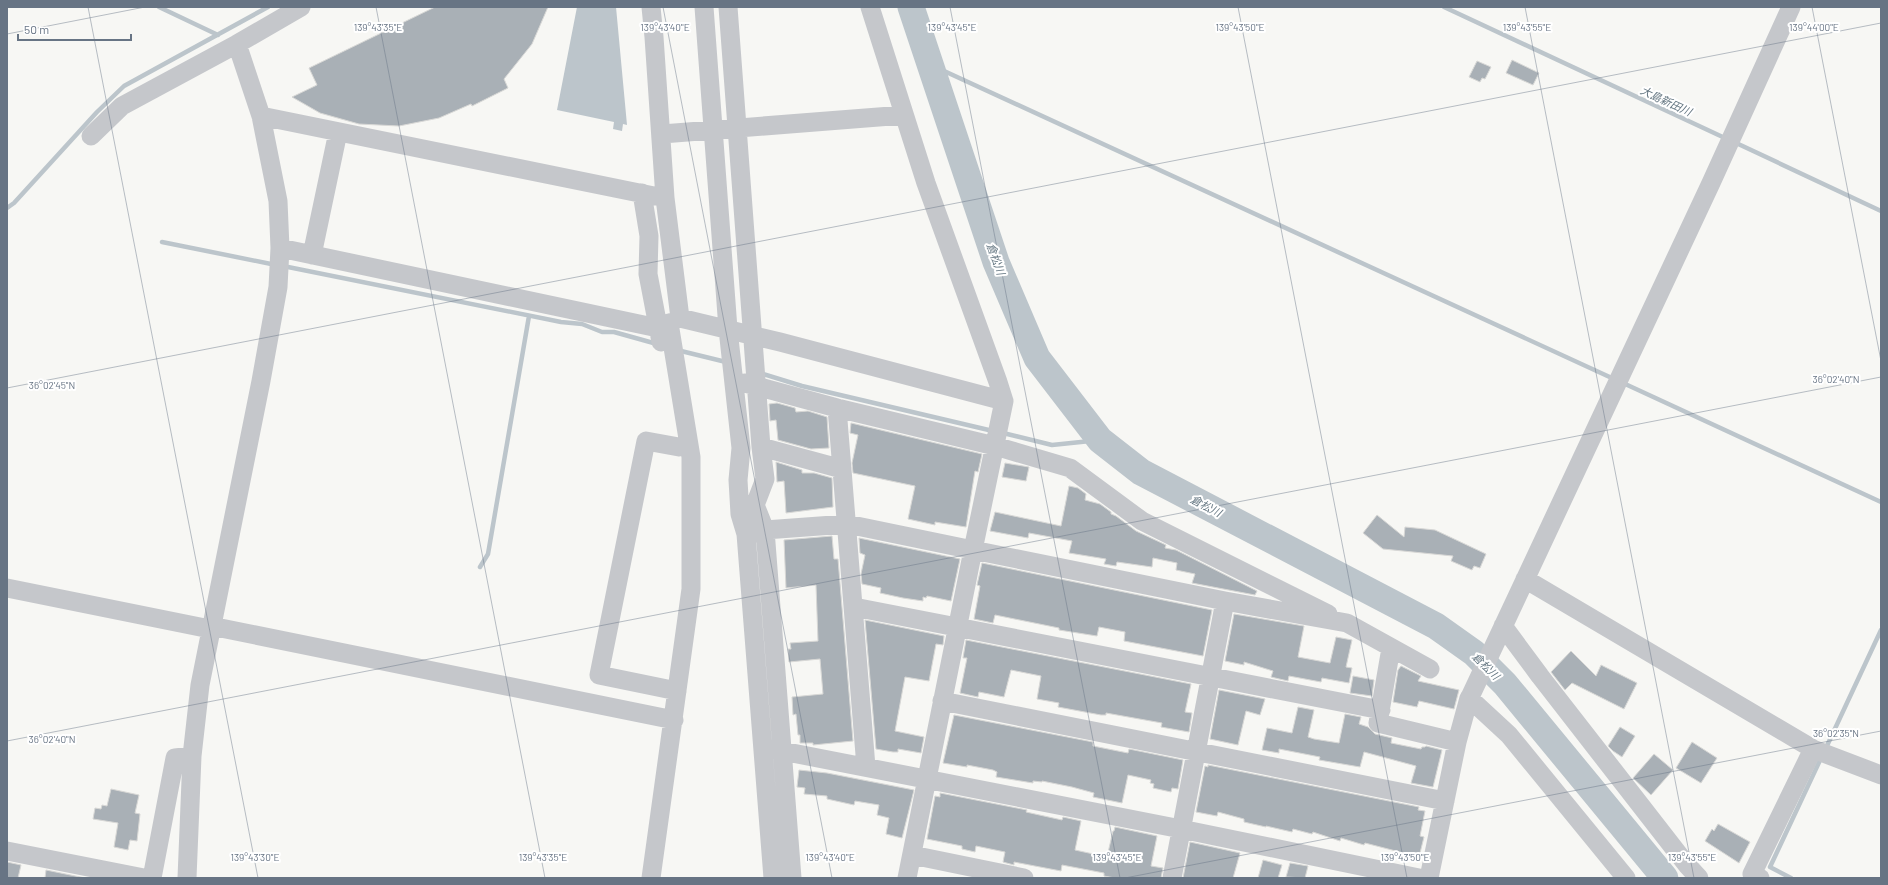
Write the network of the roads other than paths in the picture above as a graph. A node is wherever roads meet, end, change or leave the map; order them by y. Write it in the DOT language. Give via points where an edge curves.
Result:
graph roads {
  1 [pos="302,7"];
  2 [pos="650,7"];
  3 [pos="704,7"];
  4 [pos="728,7"];
  5 [pos="870,7"];
  6 [pos="1792,7"];
  7 [pos="237,44"];
  8 [pos="904,115"];
  9 [pos="261,116"];
  10 [pos="737,128"];
  11 [pos="714,130"];
  12 [pos="338,132"];
  13 [pos="662,134"];
  14 [pos="91,136"];
  15 [pos="642,193"];
  16 [pos="666,198"];
  17 [pos="280,248"];
  18 [pos="312,255"];
  19 [pos="669,323"];
  20 [pos="728,329"];
  21 [pos="753,335"];
  22 [pos="734,381"];
  23 [pos="757,386"];
  24 [pos="1004,401"];
  25 [pos="837,408"];
  26 [pos="995,446"];
  27 [pos="679,447"];
  28 [pos="761,447"];
  29 [pos="842,469"];
  30 [pos="765,478"];
  31 [pos="738,480"];
  32 [pos="847,524"];
  33 [pos="765,530"];
  34 [pos="746,534"];
  35 [pos="973,550"];
  36 [pos="1525,579"];
  37 [pos="7,588"];
  38 [pos="1225,601"];
  39 [pos="854,607"];
  40 [pos="1347,623"];
  41 [pos="1503,626"];
  42 [pos="957,627"];
  43 [pos="211,628"];
  44 [pos="1391,648"];
  45 [pos="1430,669"];
  46 [pos="1210,678"];
  47 [pos="672,690"];
  48 [pos="1470,697"];
  49 [pos="942,701"];
  50 [pos="1381,710"];
  51 [pos="674,720"];
  52 [pos="1457,742"];
  53 [pos="763,747"];
  54 [pos="1813,749"];
  55 [pos="783,751"];
  56 [pos="1196,752"];
  57 [pos="192,756"];
  58 [pos="866,767"];
  59 [pos="1881,775"];
  60 [pos="927,778"];
  61 [pos="1445,801"];
  62 [pos="1181,829"];
  63 [pos="7,851"];
  64 [pos="912,855"];
  65 [pos="94,873"];
  66 [pos="144,878"];
  67 [pos="152,878"];
  68 [pos="188,878"];
  69 [pos="651,878"];
  70 [pos="774,878"];
  71 [pos="792,878"];
  72 [pos="907,878"];
  73 [pos="1024,878"];
  74 [pos="1172,878"];
  75 [pos="1419,878"];
  76 [pos="1430,878"];
  77 [pos="1626,878"];
  78 [pos="1699,878"];
  79 [pos="1760,878"];
  1 -- 7 [label="street"];
  2 -- 13 [label="street"];
  3 -- 11 [label="street"];
  4 -- 10 [label="street"];
  5 -- 8 [label="street"];
  6 -- 36 [label="street"];
  7 -- 9 [label="street"];
  7 -- 14 [label="street" via="122,106"];
  8 -- 10 [label="street"];
  8 -- 24 [label="street"];
  9 -- 12 [label="street"];
  9 -- 17 [label="street" via="278,201"];
  10 -- 11 [label="street"];
  10 -- 21 [label="street"];
  11 -- 13 [label="street"];
  11 -- 20 [label="street"];
  12 -- 15 [label="street"];
  12 -- 18 [label="street"];
  13 -- 16 [label="street"];
  15 -- 16 [label="street"];
  15 -- 19 [label="street" via="649,236 648,274"];
  16 -- 19 [label="street"];
  17 -- 18 [label="street"];
  17 -- 43 [label="street" via="278,288 263,373"];
  18 -- 19 [label="street"];
  19 -- 20 [label="street"];
  19 -- 27 [label="street"];
  19 -- 47 [label="street" via="691,457 691,589"];
  20 -- 21 [label="street"];
  20 -- 22 [label="street"];
  21 -- 23 [label="street"];
  21 -- 24 [label="street"];
  22 -- 23 [label="street"];
  22 -- 31 [label="street" via="741,448"];
  23 -- 25 [label="street"];
  23 -- 28 [label="street"];
  24 -- 26 [label="street"];
  25 -- 26 [label="street"];
  25 -- 29 [label="street"];
  26 -- 35 [label="street"];
  26 -- 40 [label="street" via="1070,468 1142,522"];
  27 -- 47 [label="street" via="680,586"];
  27 -- 47 [label="street" via="646,441 599,675"];
  28 -- 29 [label="street"];
  28 -- 30 [label="street"];
  29 -- 32 [label="street"];
  30 -- 31 [label="street"];
  30 -- 33 [label="street" via="755,505"];
  31 -- 34 [label="street" via="740,514"];
  32 -- 33 [label="street"];
  32 -- 35 [label="street"];
  32 -- 39 [label="street"];
  33 -- 34 [label="street"];
  33 -- 55 [label="street"];
  34 -- 53 [label="street"];
  35 -- 38 [label="street"];
  35 -- 42 [label="street"];
  36 -- 41 [label="street"];
  36 -- 54 [label="street"];
  37 -- 43 [label="street"];
  38 -- 40 [label="street"];
  38 -- 46 [label="street"];
  39 -- 42 [label="street"];
  39 -- 58 [label="street"];
  40 -- 44 [label="street"];
  41 -- 48 [label="street"];
  41 -- 78 [label="street"];
  42 -- 46 [label="street"];
  42 -- 49 [label="street"];
  43 -- 51 [label="street"];
  43 -- 57 [label="street" via="200,685"];
  44 -- 45 [label="street"];
  44 -- 50 [label="street"];
  46 -- 50 [label="street"];
  46 -- 56 [label="street"];
  47 -- 51 [label="street"];
  49 -- 56 [label="street"];
  49 -- 60 [label="street"];
  50 -- 52 [label="street" via="1378,723"];
  51 -- 69 [label="street"];
  52 -- 61 [label="street"];
  52 -- 77 [label="street" via="1469,698 1509,735"];
  53 -- 55 [label="street"];
  53 -- 70 [label="street"];
  54 -- 59 [label="street"];
  54 -- 79 [label="street" via="1752,874"];
  55 -- 58 [label="street"];
  55 -- 71 [label="street"];
  56 -- 61 [label="street"];
  56 -- 62 [label="street"];
  57 -- 67 [label="street" via="175,758"];
  57 -- 68 [label="street"];
  58 -- 60 [label="street"];
  60 -- 62 [label="street"];
  60 -- 64 [label="street"];
  61 -- 76 [label="street"];
  62 -- 74 [label="street"];
  62 -- 75 [label="street"];
  63 -- 65 [label="street"];
  64 -- 72 [label="street"];
  64 -- 73 [label="street"];
  65 -- 66 [label="street"];
}
